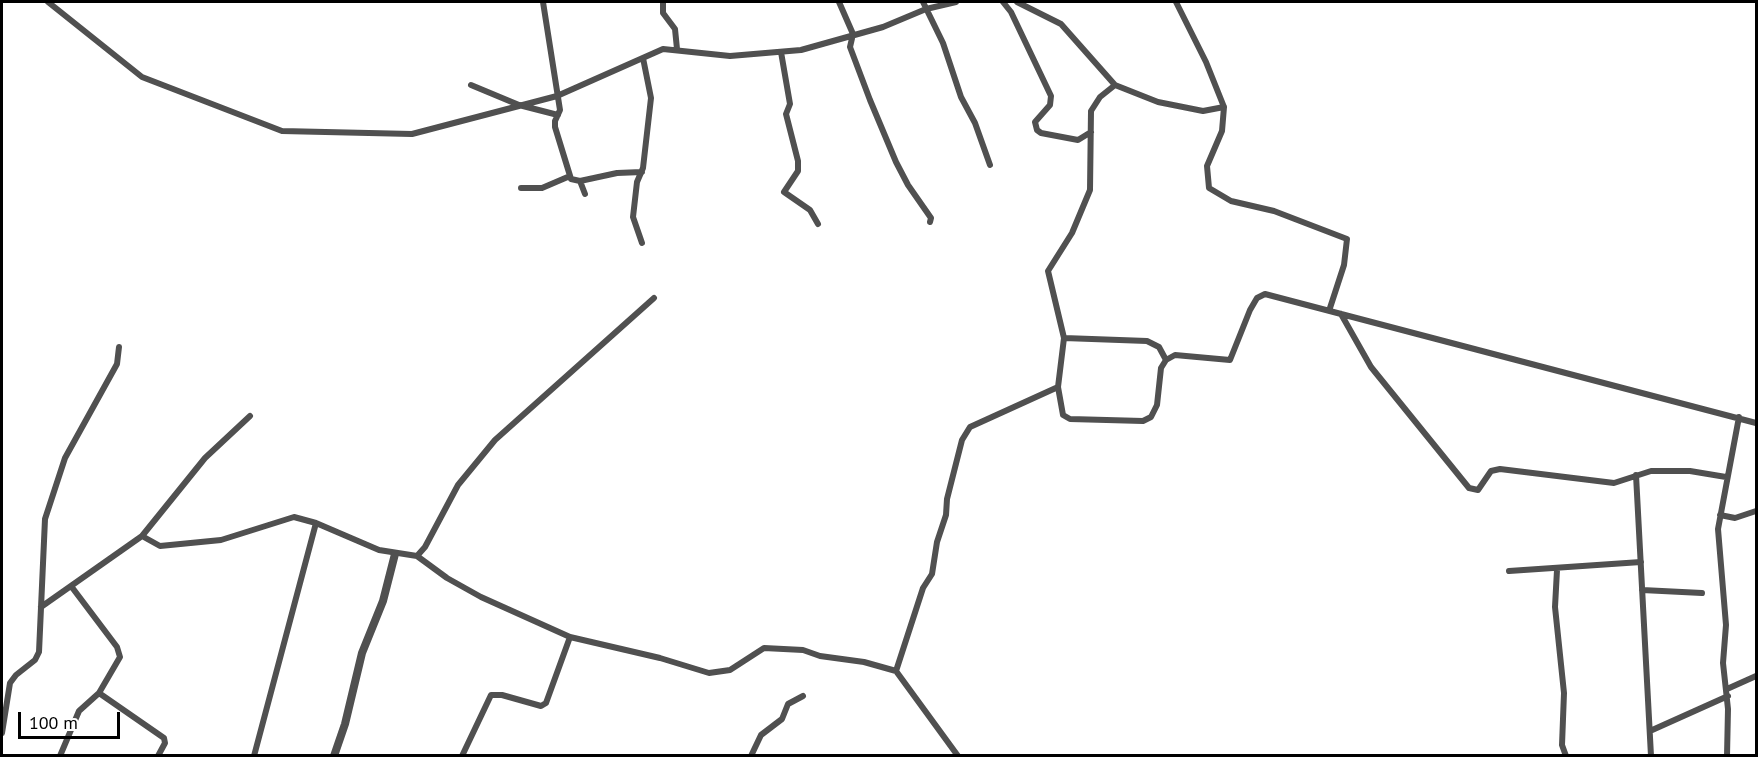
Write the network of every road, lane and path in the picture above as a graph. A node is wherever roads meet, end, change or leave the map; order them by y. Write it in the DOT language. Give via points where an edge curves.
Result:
graph roads {
  1 [pos="48,2"];
  2 [pos="543,2"];
  3 [pos="663,2"];
  4 [pos="839,2"];
  5 [pos="923,2"];
  6 [pos="956,2"];
  7 [pos="1003,2"];
  8 [pos="1017,2"];
  9 [pos="1176,2"];
  10 [pos="926,9"];
  11 [pos="853,34"];
  12 [pos="677,49"];
  13 [pos="782,52"];
  14 [pos="643,58"];
  15 [pos="1115,85"];
  16 [pos="471,86"];
  17 [pos="557,96"];
  18 [pos="519,105"];
  19 [pos="1224,107"];
  20 [pos="558,115"];
  21 [pos="1091,132"];
  22 [pos="990,165"];
  23 [pos="642,172"];
  24 [pos="570,176"];
  25 [pos="580,181"];
  26 [pos="521,188"];
  27 [pos="585,194"];
  28 [pos="930,222"];
  29 [pos="818,224"];
  30 [pos="642,243"];
  31 [pos="654,298"];
  32 [pos="1329,311"];
  33 [pos="1341,314"];
  34 [pos="1064,338"];
  35 [pos="119,347"];
  36 [pos="1166,360"];
  37 [pos="1058,387"];
  38 [pos="250,416"];
  39 [pos="1739,417"];
  40 [pos="1756,423"];
  41 [pos="1636,475"];
  42 [pos="1726,477"];
  43 [pos="1756,511"];
  44 [pos="1720,515"];
  45 [pos="316,523"];
  46 [pos="142,536"];
  47 [pos="395,554"];
  48 [pos="417,556"];
  49 [pos="1641,562"];
  50 [pos="1557,570"];
  51 [pos="1509,571"];
  52 [pos="70,586"];
  53 [pos="1642,590"];
  54 [pos="1702,593"];
  55 [pos="40,607"];
  56 [pos="570,637"];
  57 [pos="896,671"];
  58 [pos="1756,676"];
  59 [pos="1727,692"];
  60 [pos="99,693"];
  61 [pos="803,696"];
  62 [pos="1650,731"];
  63 [pos="2,733"];
  64 [pos="60,756"];
  65 [pos="158,756"];
  66 [pos="254,756"];
  67 [pos="334,756"];
  68 [pos="462,756"];
  69 [pos="751,756"];
  70 [pos="958,756"];
  71 [pos="1566,756"];
  72 [pos="1651,756"];
  73 [pos="1727,756"];
  1 -- 18 [label="street" via="142,77 282,131 412,134"];
  2 -- 17 [label="street"];
  3 -- 12 [label="street" via="663,13 675,29"];
  4 -- 11 [label="street"];
  5 -- 10 [label="street"];
  6 -- 10 [label="street"];
  7 -- 21 [label="street" via="1051,96 1050,105 1035,122 1037,130 1078,140"];
  8 -- 15 [label="street" via="1061,24"];
  9 -- 19 [label="street"];
  10 -- 11 [label="street" via="883,27"];
  10 -- 22 [label="street"];
  11 -- 13 [label="street"];
  11 -- 28 [label="street" via="850,47 870,100 896,162"];
  12 -- 13 [label="street" via="730,56"];
  12 -- 14 [label="street" via="663,49"];
  13 -- 29 [label="street" via="790,104 786,114 798,161 798,171 784,192 810,210"];
  14 -- 17 [label="street"];
  14 -- 23 [label="street" via="651,98"];
  15 -- 19 [label="street" via="1158,102 1203,111"];
  15 -- 21 [label="street" via="1095,102"];
  16 -- 18 [label="street"];
  17 -- 18 [label="street"];
  17 -- 20 [label="street"];
  18 -- 20 [label="street"];
  19 -- 32 [label="street" via="1222,131 1207,166 1209,188 1231,201 1274,211 1347,239 1344,265"];
  20 -- 24 [label="street" via="555,127"];
  21 -- 34 [label="street" via="1090,190 1072,233 1048,271"];
  23 -- 25 [label="street" via="617,172"];
  23 -- 30 [label="street" via="633,217"];
  24 -- 25 [label="street"];
  24 -- 26 [label="street" via="542,188"];
  25 -- 27 [label="street"];
  31 -- 48 [label="street" via="495,440 459,485"];
  32 -- 33 [label="street"];
  32 -- 36 [label="street" via="1265,294 1257,298 1250,310 1230,360 1175,355"];
  33 -- 39 [label="street"];
  33 -- 41 [label="street" via="1371,367 1469,489 1478,490 1491,471 1500,469 1614,483"];
  34 -- 36 [label="street" via="1147,341 1159,347"];
  34 -- 37 [label="street"];
  35 -- 55 [label="street" via="117,364 65,458 45,519"];
  36 -- 37 [label="street" via="1161,368 1154,414 1143,421 1070,419 1063,415"];
  37 -- 57 [label="street" via="970,427 962,440 932,574 923,588"];
  38 -- 46 [label="street" via="205,458"];
  39 -- 40 [label="street"];
  39 -- 42 [label="street"];
  41 -- 42 [label="street" via="1690,471"];
  41 -- 49 [label="street"];
  42 -- 44 [label="street"];
  43 -- 44 [label="street" via="1735,518"];
  44 -- 59 [label="street"];
  45 -- 46 [label="street" via="294,517 221,540 160,546"];
  45 -- 47 [label="street"];
  45 -- 66 [label="street"];
  46 -- 52 [label="street"];
  47 -- 48 [label="street"];
  47 -- 67 [label="street"];
  48 -- 56 [label="street" via="481,597"];
  49 -- 50 [label="street"];
  49 -- 53 [label="street"];
  50 -- 51 [label="street"];
  50 -- 71 [label="street" via="1555,607 1564,693 1562,746"];
  52 -- 55 [label="street"];
  52 -- 60 [label="street" via="117,647 120,657"];
  53 -- 54 [label="street"];
  53 -- 62 [label="street"];
  55 -- 63 [label="street" via="39,652 10,683"];
  56 -- 57 [label="street" via="709,673 730,670 764,648 803,650"];
  56 -- 68 [label="street" via="546,703 542,706 491,695"];
  57 -- 70 [label="street"];
  58 -- 59 [label="street"];
  59 -- 62 [label="street"];
  59 -- 73 [label="street"];
  60 -- 64 [label="street" via="79,711"];
  60 -- 65 [label="street" via="164,738"];
  61 -- 69 [label="street" via="788,704 782,719 761,735"];
  62 -- 72 [label="street"];
}
